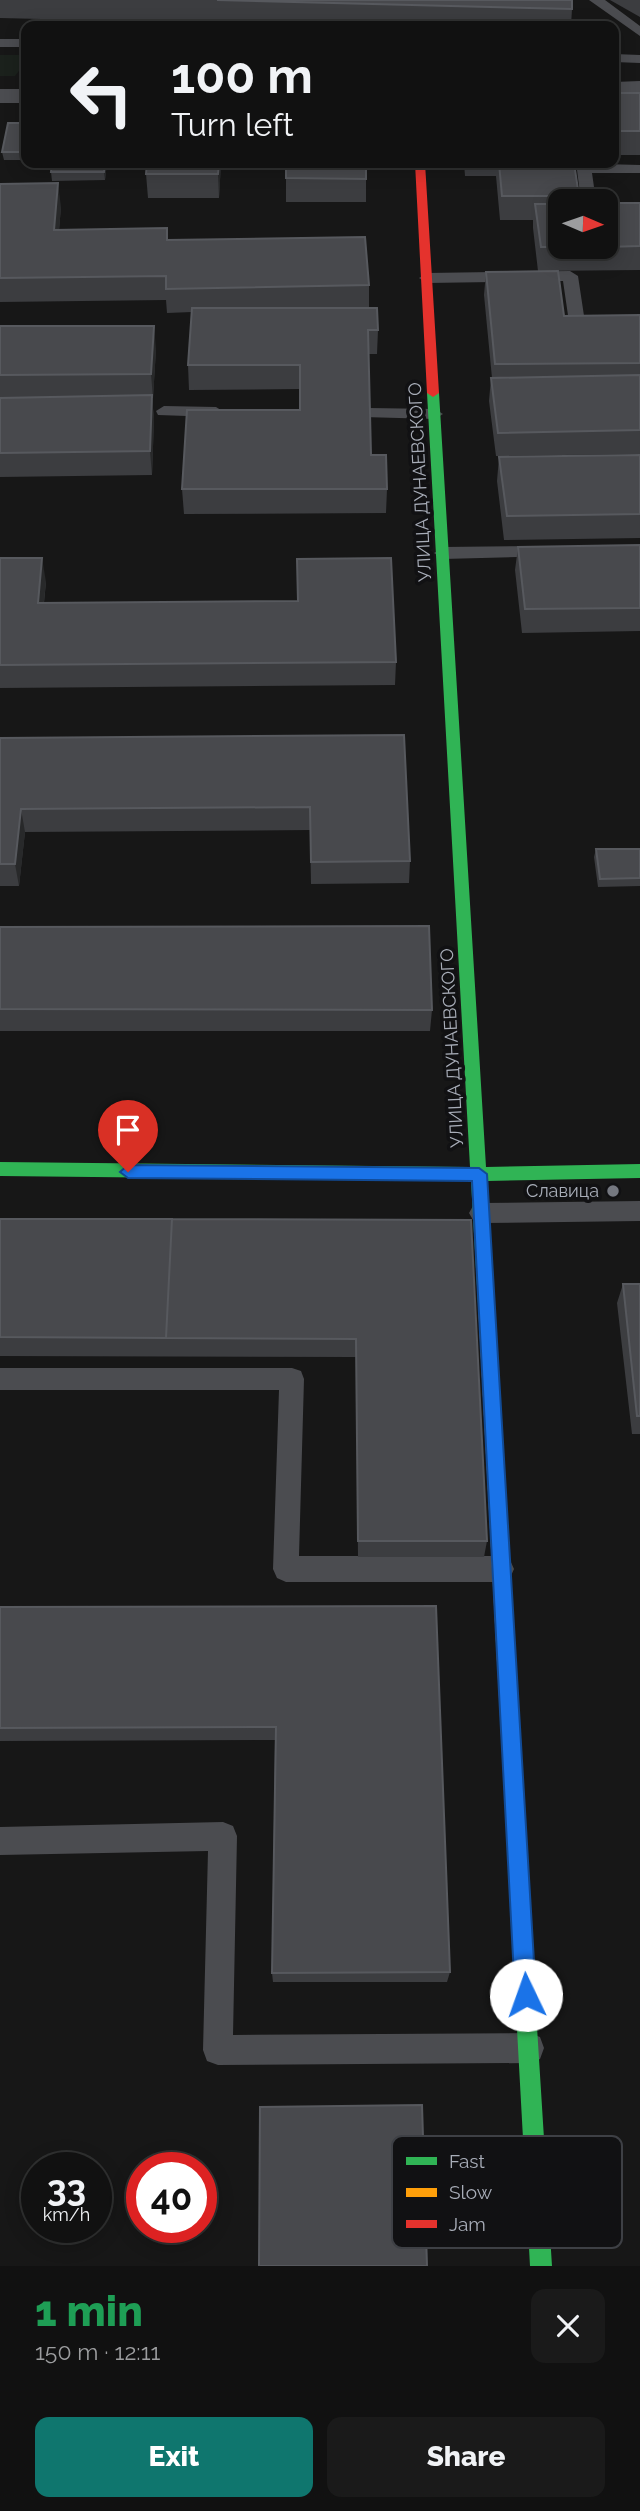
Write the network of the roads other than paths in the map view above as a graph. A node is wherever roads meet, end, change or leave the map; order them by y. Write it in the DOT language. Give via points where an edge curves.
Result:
graph roads {
  1 [pos="596,0"];
  2 [pos="640,32"];
  3 [pos="0,43"];
  4 [pos="21,43"];
  5 [pos="619,58"];
  6 [pos="640,59"];
  7 [pos="640,88"];
  8 [pos="619,89"];
  9 [pos="0,96"];
  10 [pos="21,96"];
  11 [pos="420,168"];
  12 [pos="579,168"];
  13 [pos="619,168"];
  14 [pos="640,169"];
  15 [pos="585,189"];
  16 [pos="426,278"];
  17 [pos="578,329"];
  18 [pos="164,411"];
  19 [pos="232,412"];
  20 [pos="369,412"];
  21 [pos="435,414"];
  22 [pos="561,552"];
  23 [pos="443,553"];
  24 [pos="0,1169"];
  25 [pos="640,1171"];
  26 [pos="479,1174"];
  27 [pos="640,1211"];
  28 [pos="481,1213"];
  29 [pos="0,1379"];
  30 [pos="501,1569"];
  31 [pos="0,1841"];
  32 [pos="529,2048"];
  33 [pos="534,2136"];
  34 [pos="540,2248"];
  35 [pos="541,2266"];
  1 -- 2 [label="lane"];
  3 -- 4 [label="lane"];
  5 -- 6 [label="lane"];
  7 -- 8 [label="street"];
  9 -- 10 [label="street"];
  11 -- 16 [label="street, УЛИЦА ДУНАЕВСКОГО"];
  12 -- 15 [label="lane"];
  13 -- 14 [label="lane"];
  16 -- 17 [label="lane" via="570,276"];
  16 -- 21 [label="street, УЛИЦА ДУНАЕВСКОГО"];
  18 -- 19 [label="lane"];
  20 -- 21 [label="lane"];
  21 -- 23 [label="street, УЛИЦА ДУНАЕВСКОГО"];
  22 -- 23 [label="lane"];
  23 -- 26 [label="street, УЛИЦА ДУНАЕВСКОГО"];
  24 -- 26 [label="street"];
  25 -- 26 [label="street"];
  26 -- 28 [label="street, УЛИЦА ДУНАЕВСКОГО"];
  27 -- 28 [label="lane"];
  28 -- 30 [label="street, УЛИЦА ДУНАЕВСКОГО"];
  29 -- 30 [label="lane" via="292,1379 286,1569"];
  30 -- 32 [label="street, УЛИЦА ДУНАЕВСКОГО"];
  31 -- 32 [label="lane" via="223,1836 218,2050"];
  32 -- 33 [label="street, УЛИЦА ДУНАЕВСКОГО"];
  34 -- 35 [label="street, УЛИЦА ДУНАЕВСКОГО"];
}
